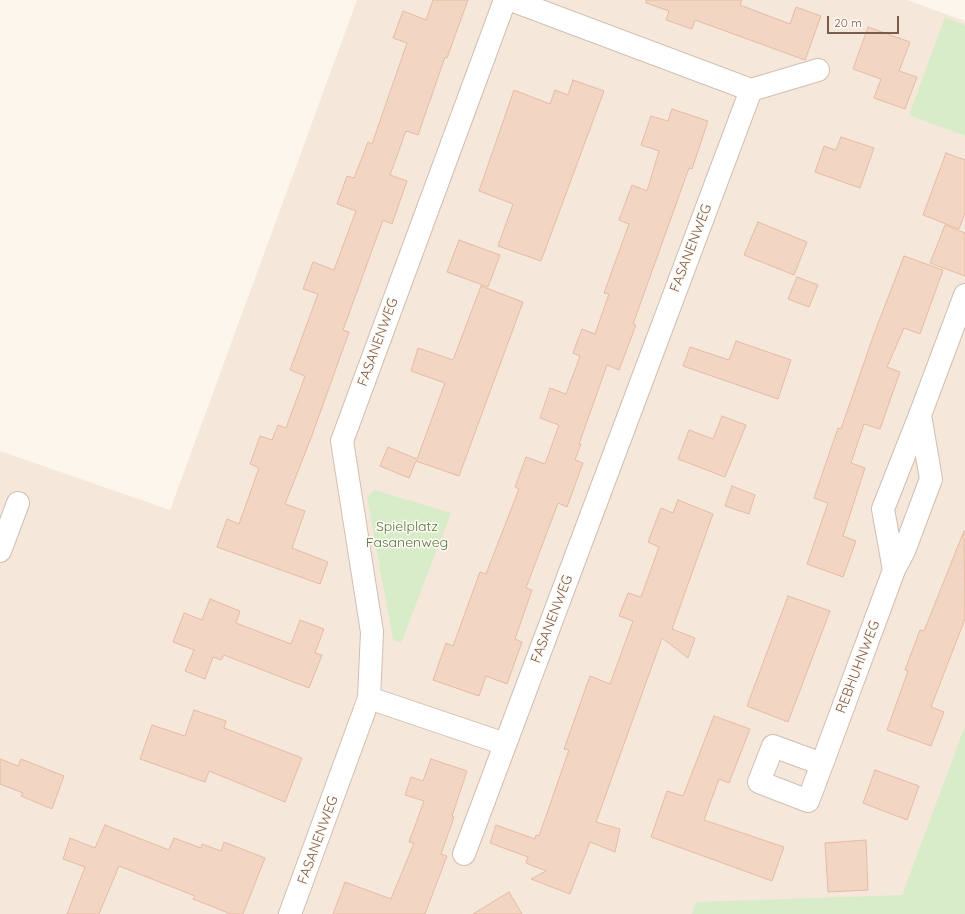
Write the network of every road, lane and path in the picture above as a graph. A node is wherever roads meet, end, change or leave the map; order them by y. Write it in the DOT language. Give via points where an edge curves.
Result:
graph roads {
  1 [pos="505,0"];
  2 [pos="511,0"];
  3 [pos="818,70"];
  4 [pos="751,90"];
  5 [pos="965,295"];
  6 [pos="920,415"];
  7 [pos="18,503"];
  8 [pos="0,551"];
  9 [pos="894,570"];
  10 [pos="369,698"];
  11 [pos="505,744"];
  12 [pos="822,764"];
  13 [pos="464,854"];
  14 [pos="290,914"];
  1 -- 10 [label="street, FASANENWEG" via="342,441 372,632"];
  2 -- 4 [label="street"];
  3 -- 4 [label="street"];
  4 -- 11 [label="street, FASANENWEG"];
  5 -- 6 [label="street"];
  6 -- 9 [label="street" via="883,509"];
  6 -- 9 [label="street, REBHUHNWEG" via="931,479 904,551"];
  7 -- 8 [label="street"];
  9 -- 12 [label="street, REBHUHNWEG"];
  10 -- 11 [label="street"];
  10 -- 14 [label="street, FASANENWEG"];
  11 -- 13 [label="street, FASANENWEG"];
}
